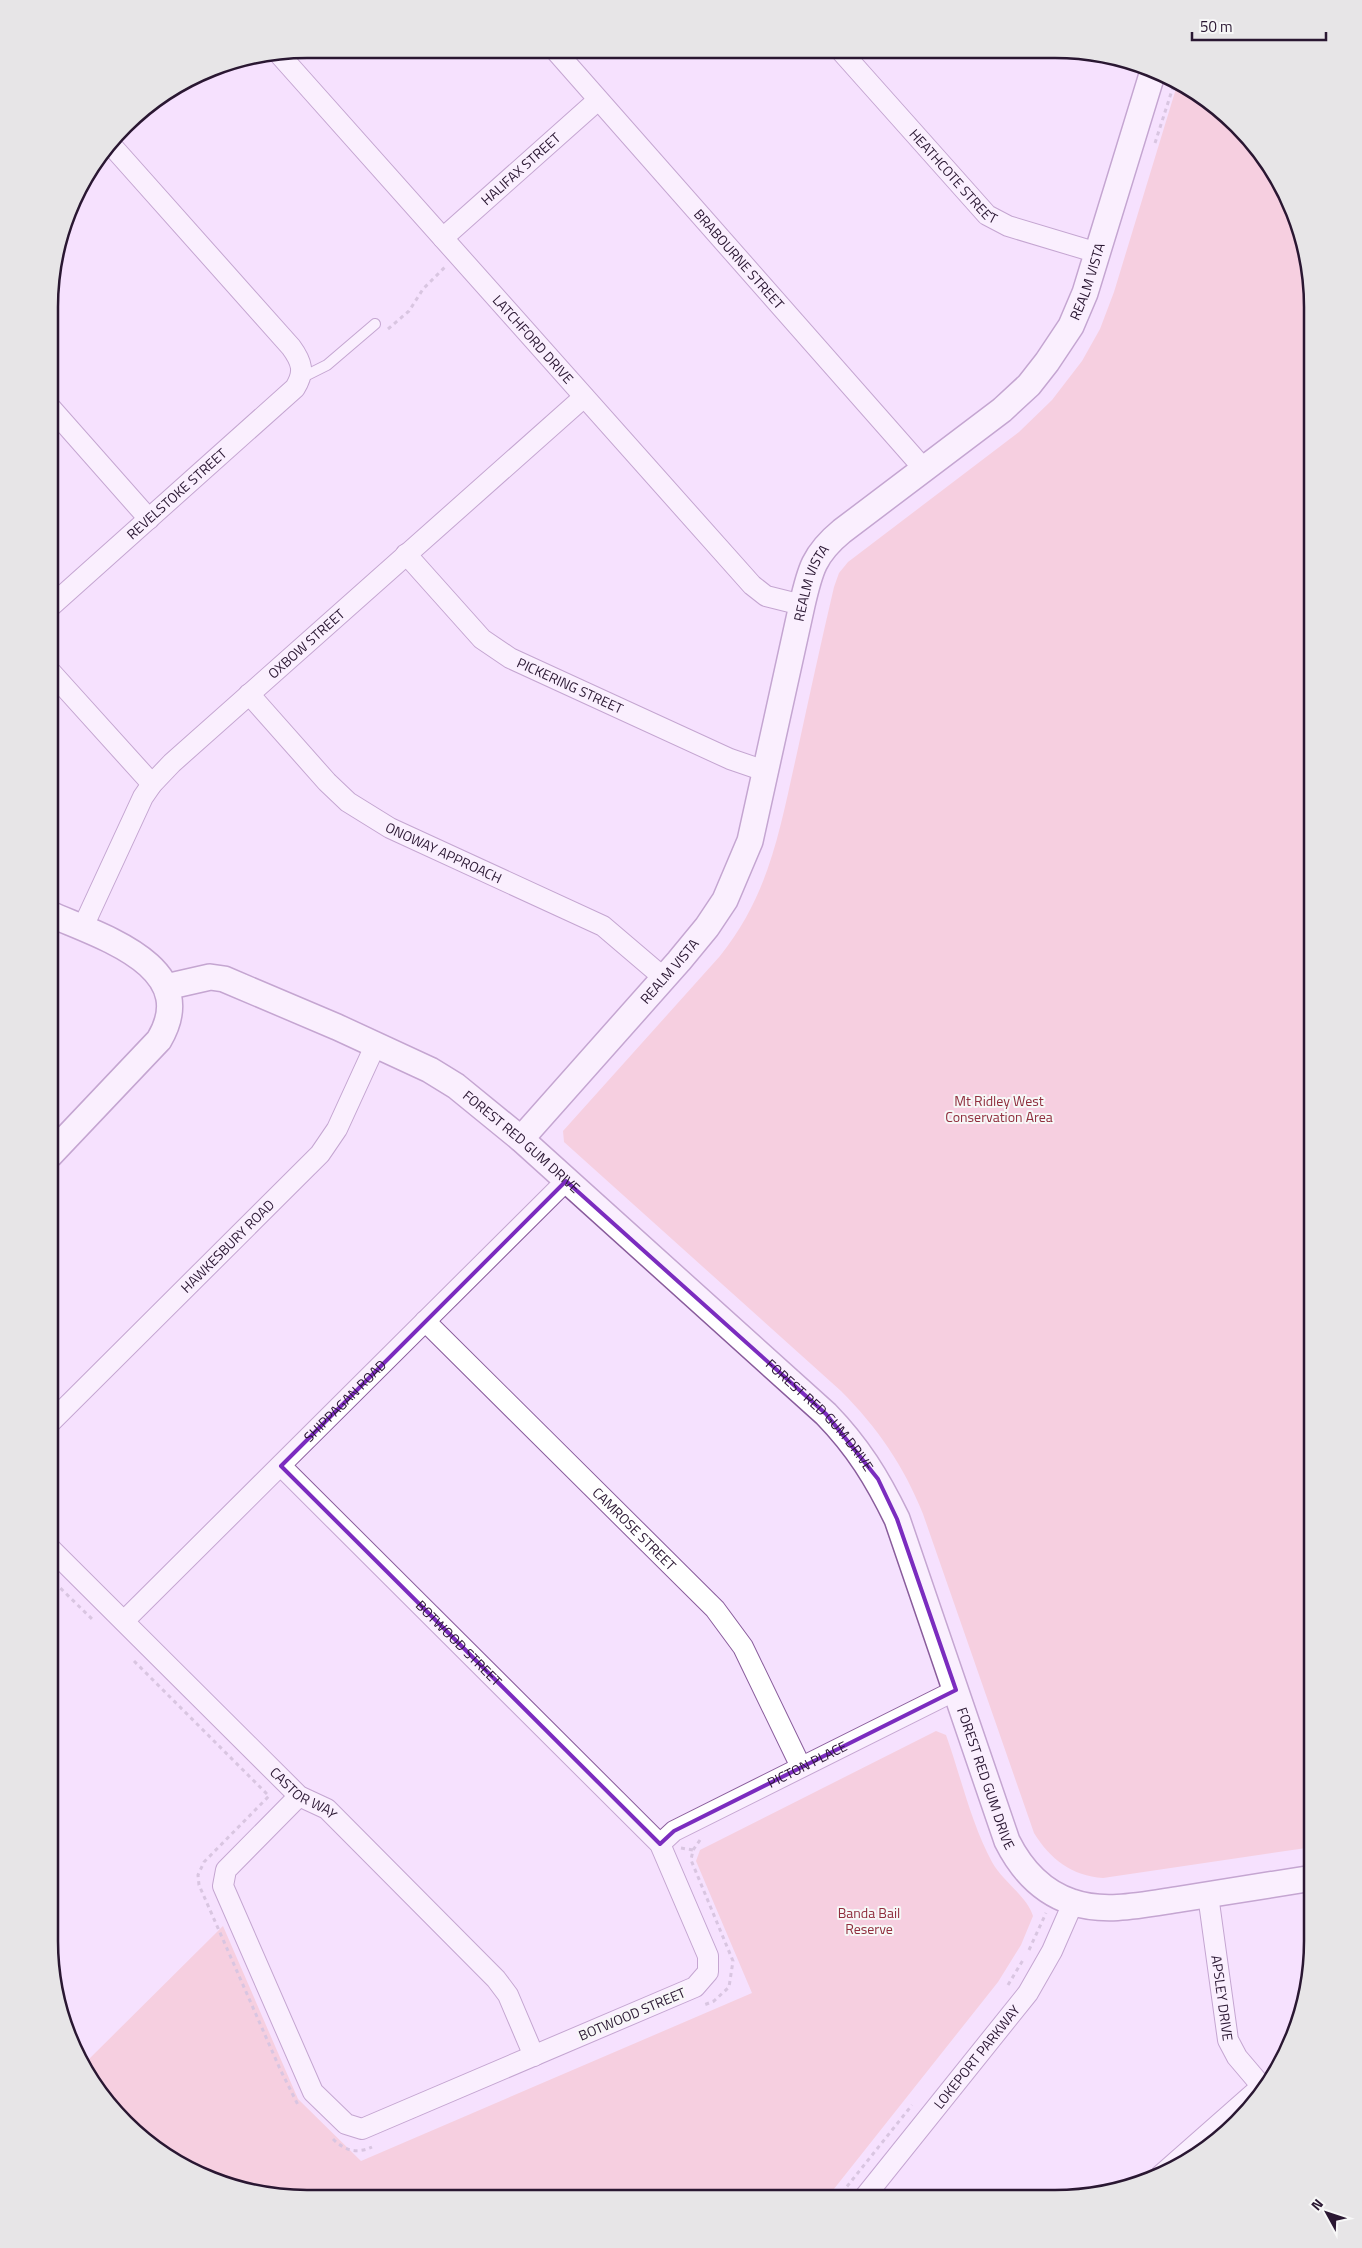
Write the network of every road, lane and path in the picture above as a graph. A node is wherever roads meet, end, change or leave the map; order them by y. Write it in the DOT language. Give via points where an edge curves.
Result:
graph roads {
  1 [pos="561,58"];
  2 [pos="847,58"];
  3 [pos="283,59"];
  4 [pos="1152,76"];
  5 [pos="1173,87"];
  6 [pos="598,100"];
  7 [pos="1154,146"];
  8 [pos="114,148"];
  9 [pos="443,238"];
  10 [pos="1098,253"];
  11 [pos="458,255"];
  12 [pos="374,324"];
  13 [pos="382,335"];
  14 [pos="301,378"];
  15 [pos="584,398"];
  16 [pos="58,416"];
  17 [pos="924,469"];
  18 [pos="149,519"];
  19 [pos="406,554"];
  20 [pos="58,600"];
  21 [pos="802,605"];
  22 [pos="58,679"];
  23 [pos="249,694"];
  24 [pos="765,771"];
  25 [pos="152,784"];
  26 [pos="58,918"];
  27 [pos="82,929"];
  28 [pos="664,978"];
  29 [pos="166,987"];
  30 [pos="376,1046"];
  31 [pos="521,1139"];
  32 [pos="58,1147"];
  33 [pos="566,1181"];
  34 [pos="425,1321"];
  35 [pos="58,1415"];
  36 [pos="281,1466"];
  37 [pos="58,1556"];
  38 [pos="58,1586"];
  39 [pos="124,1621"];
  40 [pos="98,1625"];
  41 [pos="132,1659"];
  42 [pos="956,1690"];
  43 [pos="801,1767"];
  44 [pos="299,1796"];
  45 [pos="706,1838"];
  46 [pos="660,1844"];
  47 [pos="1304,1879"];
  48 [pos="1208,1895"];
  49 [pos="1064,1899"];
  50 [pos="1006,1988"];
  51 [pos="696,2008"];
  52 [pos="534,2056"];
  53 [pos="1259,2084"];
  54 [pos="1245,2103"];
  55 [pos="912,2104"];
  56 [pos="302,2109"];
  57 [pos="329,2136"];
  58 [pos="380,2144"];
  59 [pos="1189,2152"];
  60 [pos="844,2190"];
  61 [pos="870,2190"];
  1 -- 6 [label="street, BRABOURNE STREET"];
  2 -- 10 [label="street, HEATHCOTE STREET" via="986,214 1008,226"];
  3 -- 9 [label="street, LATCHFORD DRIVE"];
  4 -- 10 [label="street, REALM VISTA"];
  5 -- 7 [label="path"];
  6 -- 9 [label="street, HALIFAX STREET"];
  6 -- 17 [label="street, BRABOURNE STREET"];
  8 -- 14 [label="street" via="291,347 301,363"];
  9 -- 11 [label="street, LATCHFORD DRIVE"];
  10 -- 17 [label="street, REALM VISTA" via="1070,326 1029,385 1002,410"];
  11 -- 13 [label="path" via="429,283 409,311"];
  11 -- 15 [label="street, LATCHFORD DRIVE"];
  12 -- 14 [label="lane, REVELSTOKE STREET" via="327,365"];
  14 -- 18 [label="street, REVELSTOKE STREET" via="295,388"];
  15 -- 19 [label="street, OXBOW STREET"];
  15 -- 21 [label="street, LATCHFORD DRIVE" via="758,592"];
  16 -- 18 [label="street"];
  17 -- 21 [label="street, REALM VISTA" via="828,543 810,570"];
  18 -- 20 [label="street, REVELSTOKE STREET"];
  19 -- 23 [label="street, OXBOW STREET"];
  19 -- 24 [label="street, PICKERING STREET" via="482,639 510,658 730,759"];
  21 -- 24 [label="street, REALM VISTA"];
  22 -- 25 [label="street"];
  23 -- 25 [label="street, OXBOW STREET"];
  23 -- 28 [label="street, ONOWAY APPROACH" via="348,802 390,828 603,926"];
  24 -- 28 [label="street, REALM VISTA" via="750,841 726,900"];
  25 -- 27 [label="street, OXBOW STREET" via="132,819"];
  26 -- 27 [label="street"];
  27 -- 29 [label="street" via="138,954"];
  28 -- 31 [label="street, REALM VISTA"];
  29 -- 30 [label="street, FOREST RED GUM DRIVE" via="210,977 224,979"];
  29 -- 32 [label="street" via="169,1012 166,1029 159,1040"];
  30 -- 31 [label="street, FOREST RED GUM DRIVE" via="430,1070 456,1086"];
  30 -- 35 [label="street, HAWKESBURY ROAD" via="337,1129 320,1154"];
  31 -- 33 [label="street, FOREST RED GUM DRIVE"];
  33 -- 34 [label="street, SHIPPAGAN ROAD"];
  33 -- 42 [label="street, FOREST RED GUM DRIVE" via="848,1437 878,1479 897,1519"];
  34 -- 36 [label="street, SHIPPAGAN ROAD"];
  34 -- 43 [label="street, CAMROSE STREET" via="715,1609 743,1647"];
  36 -- 39 [label="street, SHIPPAGAN ROAD"];
  36 -- 46 [label="street, BOTWOOD STREET"];
  37 -- 39 [label="street, CASTOR WAY"];
  38 -- 40 [label="path"];
  39 -- 44 [label="street, CASTOR WAY"];
  41 -- 56 [label="path" via="269,1796 204,1862 198,1875 199,1885 295,2103"];
  42 -- 43 [label="street, PICTON PLACE"];
  42 -- 49 [label="street, FOREST RED GUM DRIVE" via="1007,1841 1017,1861 1031,1876"];
  43 -- 46 [label="street, PICTON PLACE" via="674,1831"];
  44 -- 52 [label="street, CASTOR WAY" via="327,1810 496,1979 508,1995"];
  44 -- 52 [label="street, BOTWOOD STREET" via="226,1870 223,1886 314,2092 346,2124 362,2129"];
  45 -- 51 [label="path" via="697,1842 691,1860 733,1961 729,1986 714,2001"];
  46 -- 52 [label="street, BOTWOOD STREET" via="708,1956 708,1972 695,1987"];
  47 -- 48 [label="street"];
  48 -- 49 [label="street" via="1098,1907"];
  48 -- 53 [label="street, APSLEY DRIVE" via="1228,2040 1237,2057"];
  49 -- 50 [label="path"];
  49 -- 61 [label="street, LOKEPORT PARKWAY" via="1052,1951 1028,1993"];
  54 -- 59 [label="street"];
  55 -- 60 [label="path"];
  57 -- 58 [label="path" via="343,2149 362,2152"];
}
